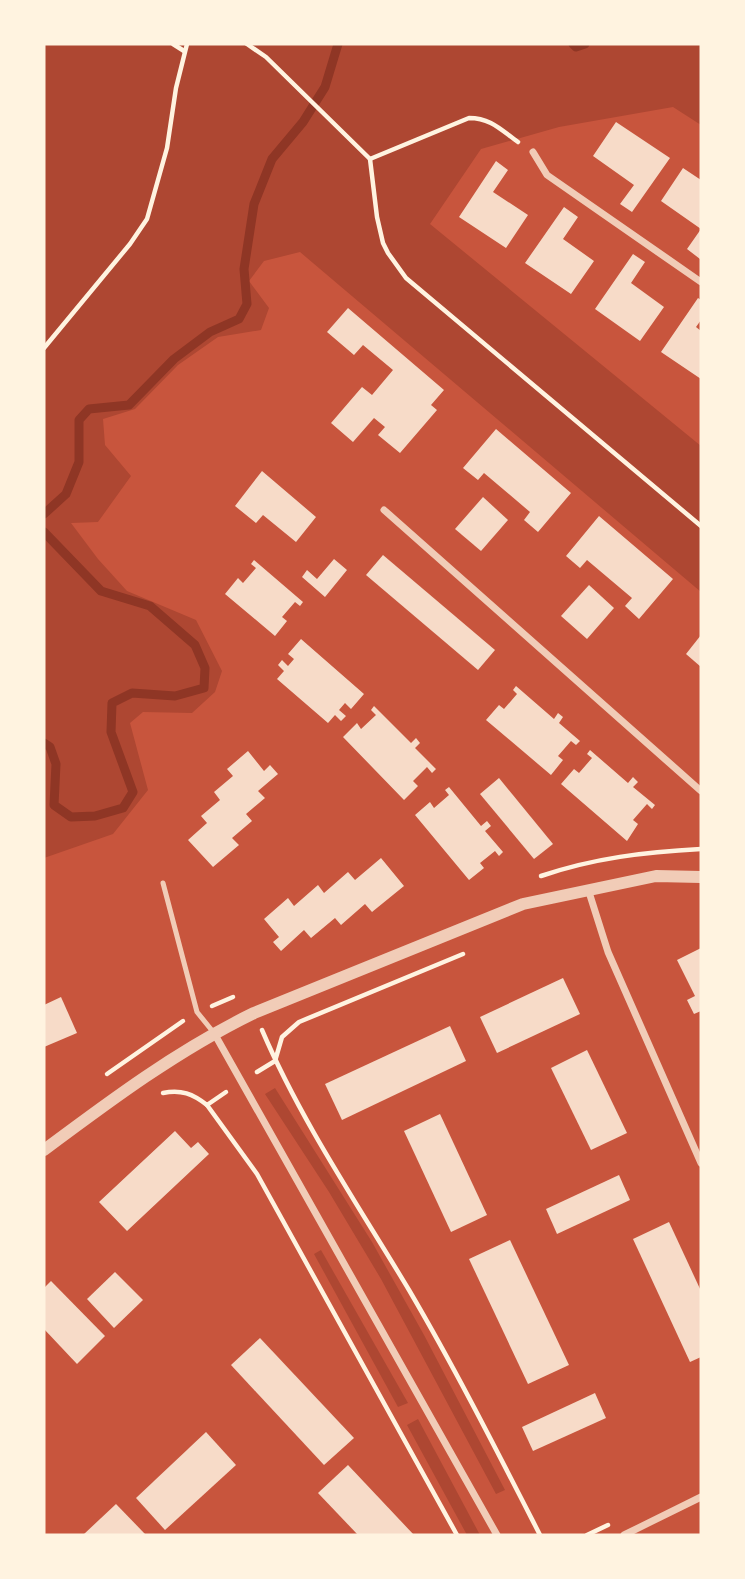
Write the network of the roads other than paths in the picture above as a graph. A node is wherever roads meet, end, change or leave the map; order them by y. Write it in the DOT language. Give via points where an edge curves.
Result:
graph roads {
  1 [pos="533,152"];
  2 [pos="701,282"];
  3 [pos="384,510"];
  4 [pos="701,791"];
  5 [pos="701,877"];
  6 [pos="163,883"];
  7 [pos="588,889"];
  8 [pos="214,1033"];
  9 [pos="44,1150"];
  10 [pos="701,1163"];
  11 [pos="701,1497"];
  12 [pos="496,1535"];
  13 [pos="624,1535"];
  1 -- 2 [label="street" via="547,175"];
  3 -- 4 [label="street"];
  5 -- 7 [label="street" via="656,876"];
  6 -- 8 [label="lane" via="197,1012"];
  7 -- 8 [label="street" via="523,904"];
  7 -- 10 [label="street" via="608,952"];
  8 -- 9 [label="street" via="124,1090"];
  8 -- 12 [label="street"];
  11 -- 13 [label="street"];
}
